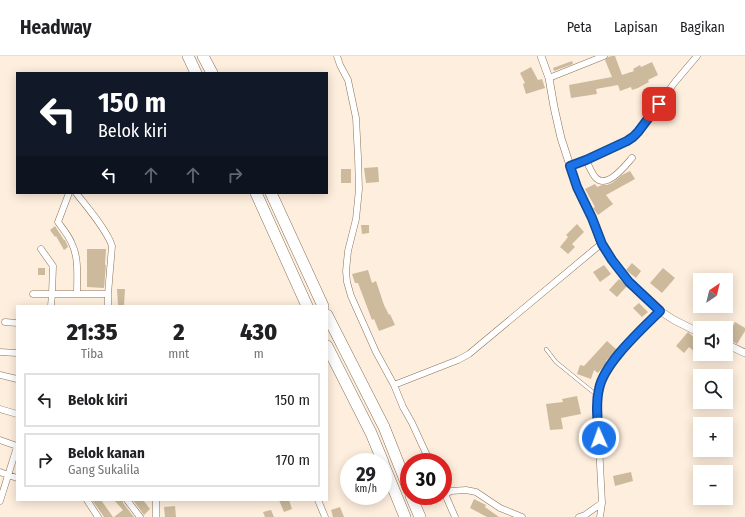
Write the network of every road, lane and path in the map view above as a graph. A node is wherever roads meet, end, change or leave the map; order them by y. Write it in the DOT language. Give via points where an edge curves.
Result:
graph roads {
  1 [pos="188,56"];
  2 [pos="203,56"];
  3 [pos="337,56"];
  4 [pos="541,56"];
  5 [pos="604,56"];
  6 [pos="697,56"];
  7 [pos="196,72"];
  8 [pos="211,72"];
  9 [pos="549,78"];
  10 [pos="632,158"];
  11 [pos="586,160"];
  12 [pos="570,166"];
  13 [pos="70,194"];
  14 [pos="77,194"];
  15 [pos="256,194"];
  16 [pos="271,194"];
  17 [pos="602,244"];
  18 [pos="41,249"];
  19 [pos="34,294"];
  20 [pos="52,294"];
  21 [pos="77,294"];
  22 [pos="108,294"];
  23 [pos="51,305"];
  24 [pos="108,305"];
  25 [pos="307,305"];
  26 [pos="323,305"];
  27 [pos="660,311"];
  28 [pos="328,317"];
  29 [pos="5,322"];
  30 [pos="16,323"];
  31 [pos="693,330"];
  32 [pos="733,347"];
  33 [pos="328,348"];
  34 [pos="546,349"];
  35 [pos="0,352"];
  36 [pos="16,353"];
  37 [pos="745,353"];
  38 [pos="0,374"];
  39 [pos="16,379"];
  40 [pos="394,385"];
  41 [pos="598,396"];
  42 [pos="0,409"];
  43 [pos="16,414"];
  44 [pos="0,440"];
  45 [pos="16,446"];
  46 [pos="16,449"];
  47 [pos="379,453"];
  48 [pos="426,453"];
  49 [pos="400,467"];
  50 [pos="0,472"];
  51 [pos="8,475"];
  52 [pos="16,478"];
  53 [pos="392,484"];
  54 [pos="452,491"];
  55 [pos="0,501"];
  56 [pos="88,501"];
  57 [pos="128,501"];
  58 [pos="156,501"];
  59 [pos="318,501"];
  60 [pos="602,503"];
  61 [pos="415,505"];
  62 [pos="450,505"];
  63 [pos="98,517"];
  64 [pos="140,517"];
  65 [pos="156,517"];
  66 [pos="325,517"];
  67 [pos="405,517"];
  68 [pos="420,517"];
  69 [pos="455,517"];
  70 [pos="522,517"];
  71 [pos="579,517"];
  72 [pos="600,517"];
  1 -- 7 [label="highway"];
  2 -- 8 [label="highway"];
  3 -- 40 [label="street" via="348,80 356,118 358,157 359,189 356,219 348,251 347,282 376,352"];
  4 -- 9 [label="street"];
  5 -- 9 [label="street"];
  6 -- 11 [label="street" via="633,137"];
  9 -- 12 [label="street" via="561,138"];
  10 -- 11 [label="street" via="610,179 604,181 595,177"];
  11 -- 12 [label="street"];
  12 -- 17 [label="street"];
  13 -- 21 [label="street" via="58,222 75,252"];
  14 -- 22 [label="street" via="111,242"];
  15 -- 25 [label="highway"];
  16 -- 26 [label="highway"];
  17 -- 27 [label="street" via="629,282"];
  17 -- 40 [label="street" via="469,354"];
  18 -- 20 [label="street" via="53,266"];
  19 -- 20 [label="street"];
  20 -- 21 [label="street"];
  20 -- 23 [label="street"];
  21 -- 22 [label="street"];
  22 -- 24 [label="street"];
  27 -- 31 [label="street"];
  27 -- 41 [label="street" via="627,344 608,368 602,378"];
  28 -- 49 [label="highway" via="384,427"];
  29 -- 30 [label="street"];
  32 -- 37 [label="street"];
  33 -- 47 [label="highway"];
  34 -- 41 [label="lane" via="556,362"];
  35 -- 36 [label="street"];
  38 -- 39 [label="street"];
  40 -- 48 [label="street"];
  41 -- 60 [label="street"];
  42 -- 43 [label="street"];
  44 -- 45 [label="street"];
  46 -- 51 [label="street"];
  50 -- 51 [label="street"];
  51 -- 52 [label="street"];
  51 -- 55 [label="street"];
  53 -- 67 [label="highway"];
  54 -- 70 [label="street" via="476,492 500,508"];
  56 -- 63 [label="street"];
  57 -- 64 [label="street"];
  58 -- 65 [label="street"];
  59 -- 66 [label="street"];
  60 -- 71 [label="street"];
  60 -- 72 [label="street"];
  61 -- 68 [label="highway"];
  62 -- 69 [label="street"];
}
